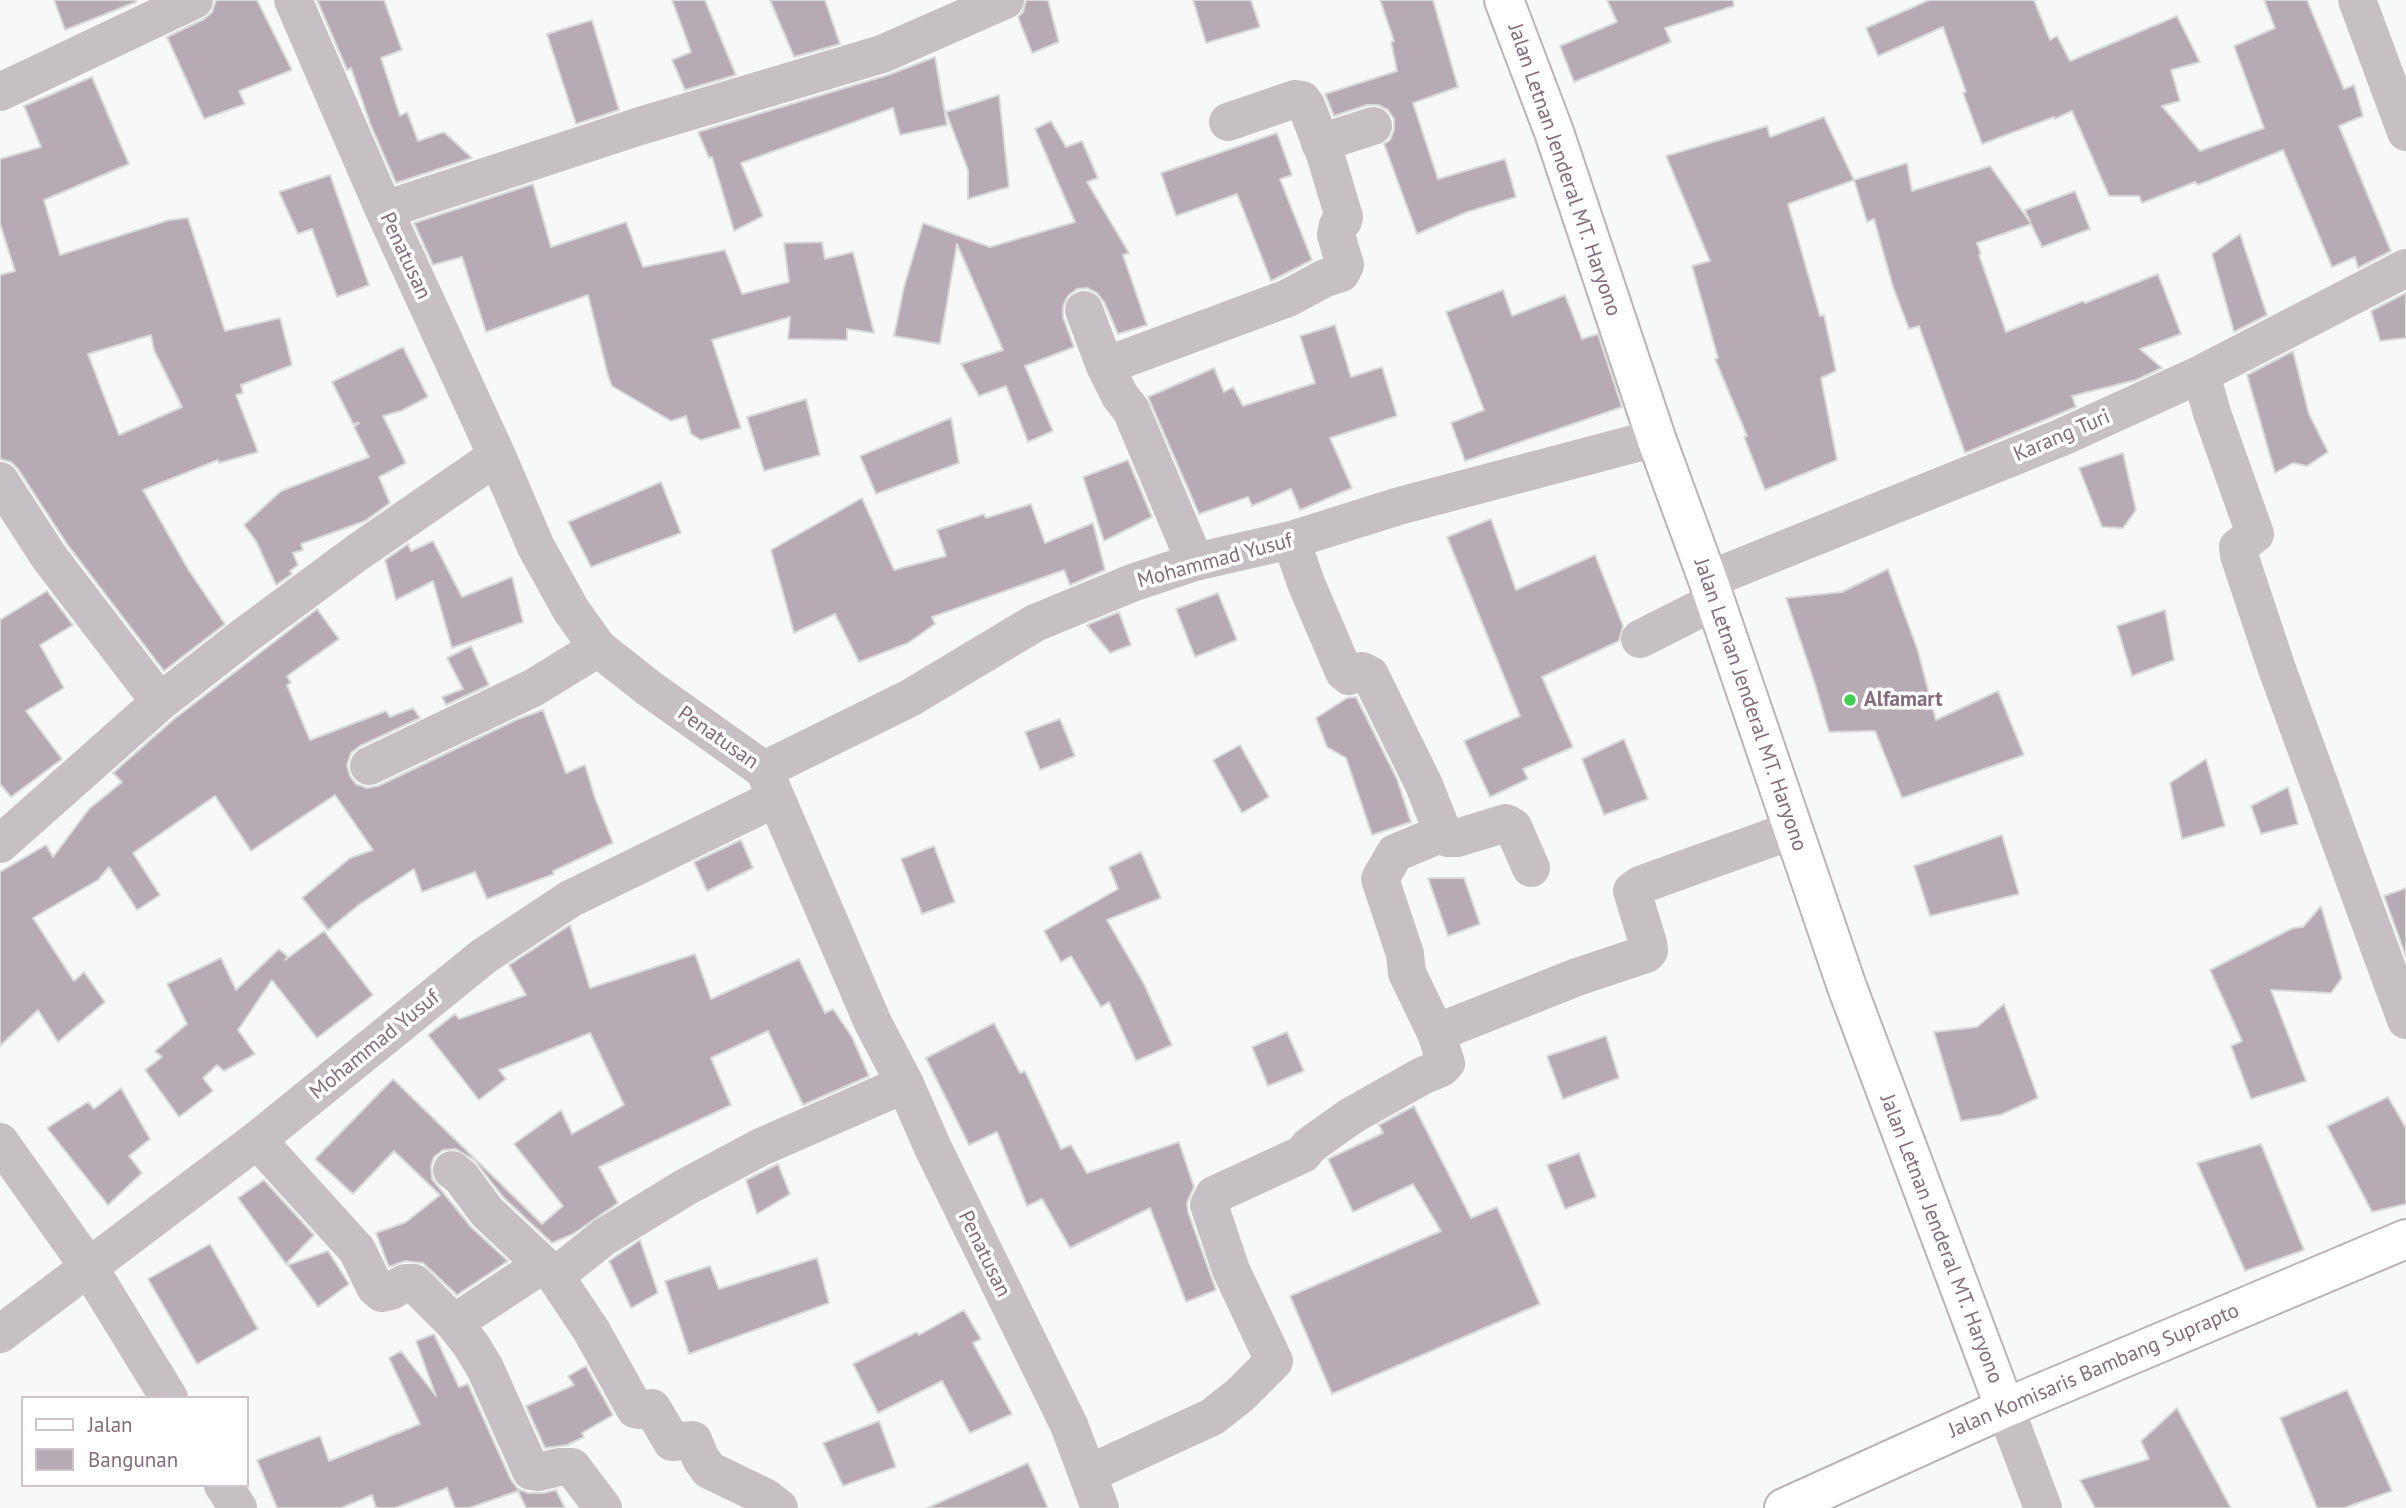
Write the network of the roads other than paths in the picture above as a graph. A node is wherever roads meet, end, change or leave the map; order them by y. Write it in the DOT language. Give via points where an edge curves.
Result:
graph roads {
  1 [pos="194,0"];
  2 [pos="293,0"];
  3 [pos="1004,0"];
  4 [pos="1504,0"];
  5 [pos="2357,0"];
  6 [pos="0,92"];
  7 [pos="1228,122"];
  8 [pos="1373,126"];
  9 [pos="2406,132"];
  10 [pos="1320,143"];
  11 [pos="384,210"];
  12 [pos="2406,268"];
  13 [pos="1084,310"];
  14 [pos="1105,366"];
  15 [pos="2201,374"];
  16 [pos="1656,438"];
  17 [pos="498,456"];
  18 [pos="0,481"];
  19 [pos="1291,540"];
  20 [pos="1195,562"];
  21 [pos="1712,591"];
  22 [pos="1640,639"];
  23 [pos="598,648"];
  24 [pos="160,702"];
  25 [pos="369,766"];
  26 [pos="770,784"];
  27 [pos="1793,830"];
  28 [pos="1443,833"];
  29 [pos="0,844"];
  30 [pos="1531,868"];
  31 [pos="2406,1020"];
  32 [pos="1436,1033"];
  33 [pos="905,1084"];
  34 [pos="257,1140"];
  35 [pos="0,1142"];
  36 [pos="452,1170"];
  37 [pos="2406,1239"];
  38 [pos="88,1266"];
  39 [pos="549,1270"];
  40 [pos="454,1323"];
  41 [pos="0,1334"];
  42 [pos="168,1396"];
  43 [pos="2005,1408"];
  44 [pos="224,1487"];
  45 [pos="1094,1491"];
  46 [pos="238,1508"];
  47 [pos="603,1508"];
  48 [pos="779,1508"];
  49 [pos="1784,1508"];
  50 [pos="2043,1508"];
  1 -- 6 [label="street"];
  2 -- 11 [label="street, Penatusan"];
  3 -- 11 [label="street" via="882,54 640,126"];
  4 -- 16 [label="main road, Jalan Letnan Jenderal MT. Haryono" via="1554,132"];
  5 -- 9 [label="street"];
  7 -- 10 [label="street" via="1302,100"];
  8 -- 10 [label="street"];
  10 -- 14 [label="street" via="1344,217 1336,235 1345,265 1340,273 1288,298"];
  11 -- 17 [label="street, Penatusan"];
  12 -- 15 [label="street, Karang Turi"];
  13 -- 14 [label="street"];
  14 -- 20 [label="street" via="1131,410"];
  15 -- 21 [label="street, Karang Turi"];
  15 -- 31 [label="street" via="2255,534 2238,547 2239,555"];
  16 -- 19 [label="street, Mohammad Yusuf" via="1399,506"];
  16 -- 21 [label="main road, Jalan Letnan Jenderal MT. Haryono"];
  17 -- 23 [label="street, Penatusan" via="536,547"];
  17 -- 24 [label="street" via="358,552"];
  18 -- 24 [label="street" via="49,557"];
  19 -- 20 [label="street, Mohammad Yusuf"];
  19 -- 28 [label="street" via="1344,672 1370,675"];
  20 -- 26 [label="street, Mohammad Yusuf" via="1035,622"];
  21 -- 22 [label="street, Karang Turi"];
  21 -- 27 [label="main road, Jalan Letnan Jenderal MT. Haryono"];
  23 -- 25 [label="street" via="533,688"];
  23 -- 26 [label="street, Penatusan"];
  24 -- 29 [label="street"];
  26 -- 33 [label="street, Penatusan" via="873,1023"];
  26 -- 34 [label="street, Mohammad Yusuf" via="570,899 495,949"];
  27 -- 32 [label="street" via="1632,891 1648,943 1646,954"];
  27 -- 43 [label="main road, Jalan Letnan Jenderal MT. Haryono" via="1847,988"];
  28 -- 30 [label="street" via="1457,838 1506,823 1513,827"];
  28 -- 32 [label="street" via="1395,853 1380,879 1407,973"];
  32 -- 45 [label="street" via="1447,1059 1441,1068 1351,1116 1303,1154 1214,1195 1209,1205 1231,1270 1274,1357 1273,1364 1232,1402"];
  33 -- 39 [label="street" via="761,1147"];
  33 -- 45 [label="street, Penatusan" via="1069,1425"];
  34 -- 38 [label="street, Mohammad Yusuf"];
  34 -- 40 [label="street" via="358,1250 378,1290 386,1293 414,1283"];
  35 -- 38 [label="street"];
  36 -- 39 [label="street" via="487,1212"];
  37 -- 43 [label="main road, Jalan Komisaris Bambang Suprapto"];
  38 -- 41 [label="street, Mohammad Yusuf"];
  38 -- 42 [label="street"];
  39 -- 40 [label="street"];
  39 -- 48 [label="street" via="591,1330 635,1409 652,1408 669,1440 693,1440 709,1470"];
  40 -- 47 [label="street" via="485,1368 531,1471 572,1467"];
  43 -- 49 [label="main road, Jalan Komisaris Bambang Suprapto"];
  43 -- 50 [label="street"];
  44 -- 46 [label="street"];
}
